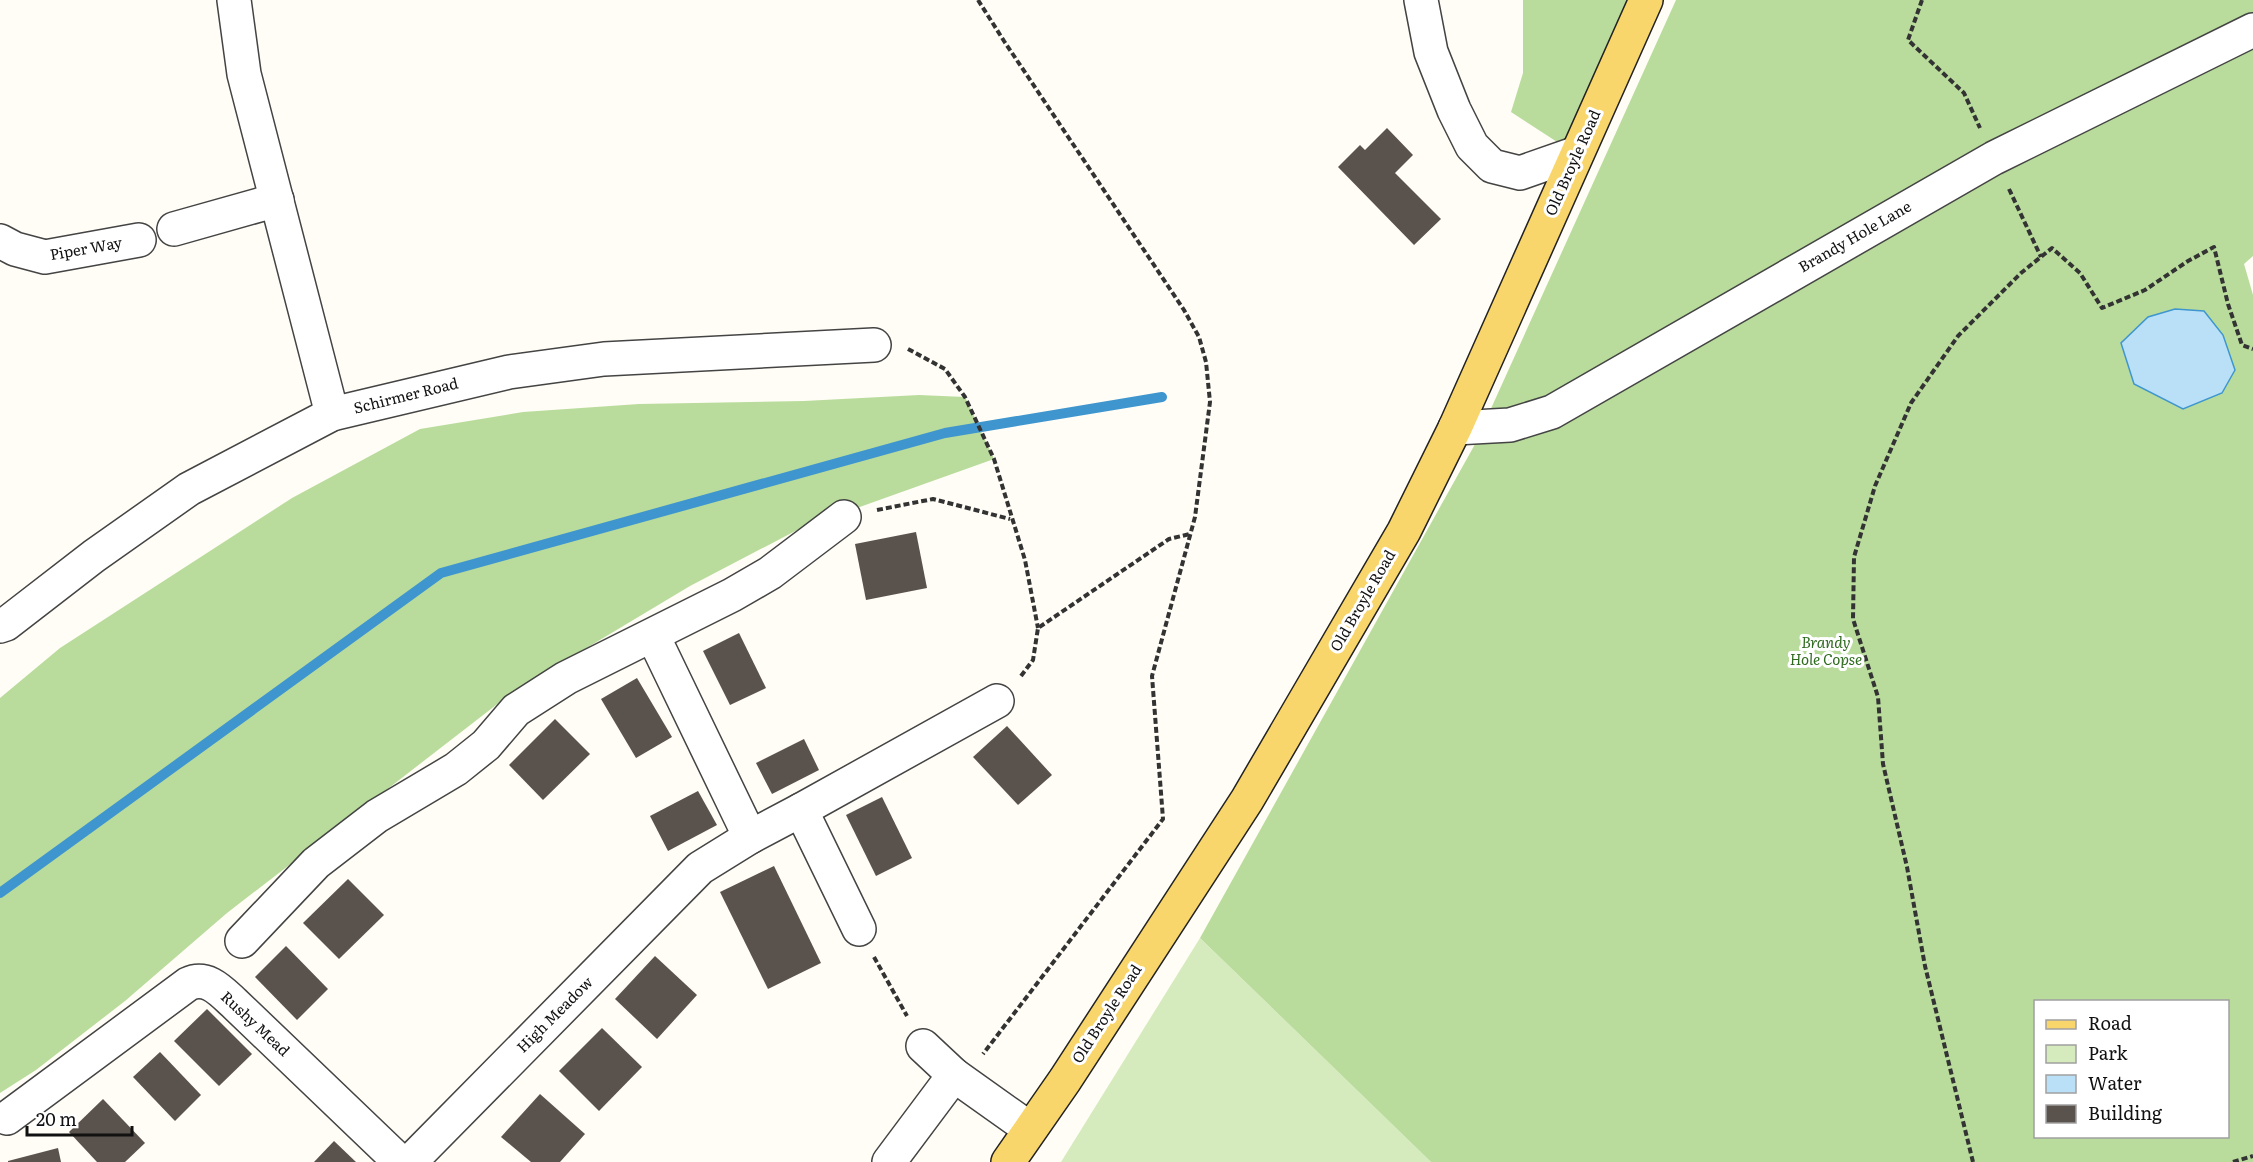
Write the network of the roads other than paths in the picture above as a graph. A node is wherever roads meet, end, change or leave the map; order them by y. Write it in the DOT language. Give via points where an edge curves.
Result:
graph roads {
  1 [pos="234,0"];
  2 [pos="1421,0"];
  3 [pos="1646,0"];
  4 [pos="2253,30"];
  5 [pos="1577,153"];
  6 [pos="277,200"];
  7 [pos="174,229"];
  8 [pos="139,240"];
  9 [pos="0,241"];
  10 [pos="874,345"];
  11 [pos="332,414"];
  12 [pos="1455,428"];
  13 [pos="844,517"];
  14 [pos="0,626"];
  15 [pos="653,636"];
  16 [pos="997,700"];
  17 [pos="801,810"];
  18 [pos="750,837"];
  19 [pos="859,929"];
  20 [pos="242,941"];
  21 [pos="923,1046"];
  22 [pos="954,1075"];
  23 [pos="7,1118"];
  24 [pos="1030,1129"];
  25 [pos="400,1162"];
  26 [pos="410,1162"];
  27 [pos="889,1162"];
  28 [pos="1008,1162"];
  1 -- 6 [label="street" via="244,74"];
  2 -- 5 [label="street" via="1431,52 1454,110 1472,146 1492,166 1520,173"];
  3 -- 5 [label="main road, Old Broyle Road"];
  4 -- 12 [label="street, Brandy Hole Lane" via="1994,158 1552,412 1510,425"];
  5 -- 12 [label="main road, Old Broyle Road"];
  6 -- 7 [label="street"];
  6 -- 11 [label="street"];
  8 -- 9 [label="street, Piper Way" via="45,257"];
  10 -- 11 [label="street, Schirmer Road" via="592,360 510,372"];
  11 -- 14 [label="street, Schirmer Road" via="189,489"];
  12 -- 24 [label="main road, Old Broyle Road" via="1404,531 1247,800"];
  13 -- 15 [label="street" via="770,573"];
  15 -- 18 [label="street"];
  15 -- 20 [label="street" via="566,678 516,710 486,745 456,769 377,816 316,863"];
  16 -- 17 [label="street, High Meadow"];
  17 -- 18 [label="street, High Meadow"];
  17 -- 19 [label="street"];
  18 -- 26 [label="street, High Meadow" via="700,868"];
  21 -- 22 [label="street"];
  22 -- 24 [label="street"];
  22 -- 27 [label="street"];
  23 -- 25 [label="street, Rushy Mead" via="196,980 213,986 234,1003"];
  24 -- 28 [label="main road, Old Broyle Road"];
}
